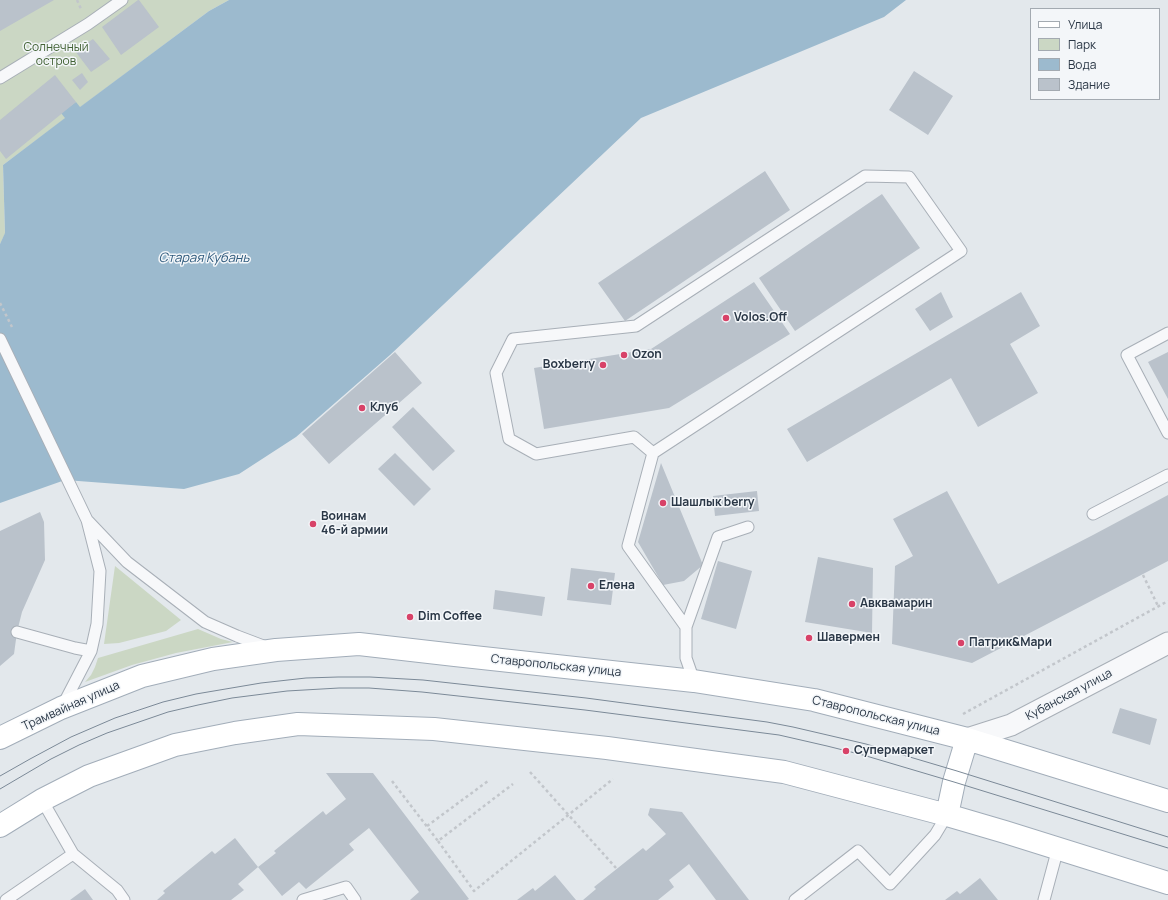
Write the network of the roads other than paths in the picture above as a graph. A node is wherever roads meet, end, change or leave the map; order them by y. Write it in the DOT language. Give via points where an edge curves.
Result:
graph roads {
  1 [pos="122,0"];
  2 [pos="0,78"];
  3 [pos="1168,333"];
  4 [pos="0,339"];
  5 [pos="1168,433"];
  6 [pos="653,453"];
  7 [pos="1168,474"];
  8 [pos="1093,514"];
  9 [pos="87,520"];
  10 [pos="748,527"];
  11 [pos="686,627"];
  12 [pos="17,632"];
  13 [pos="1168,643"];
  14 [pos="276,650"];
  15 [pos="91,651"];
  16 [pos="142,676"];
  17 [pos="694,681"];
  18 [pos="61,708"];
  19 [pos="0,738"];
  20 [pos="967,740"];
  21 [pos="42,800"];
  22 [pos="1168,801"];
  23 [pos="947,814"];
  24 [pos="0,826"];
  25 [pos="1058,848"];
  26 [pos="73,854"];
  27 [pos="1168,883"];
  28 [pos="6,900"];
  29 [pos="124,900"];
  30 [pos="303,900"];
  31 [pos="356,900"];
  32 [pos="795,900"];
  33 [pos="1044,900"];
  1 -- 2 [label="lane"];
  3 -- 5 [label="lane" via="1127,355"];
  4 -- 9 [label="lane"];
  6 -- 6 [label="lane" via="961,251 909,177 865,176 636,326 513,339 496,373 509,439 536,454 634,437"];
  6 -- 11 [label="lane" via="628,546"];
  7 -- 8 [label="lane"];
  9 -- 14 [label="lane" via="127,562 204,622"];
  9 -- 15 [label="lane" via="100,571 97,624"];
  10 -- 11 [label="lane" via="718,537"];
  11 -- 17 [label="lane" via="686,658"];
  12 -- 15 [label="lane"];
  13 -- 20 [label="street, Кубанская улица" via="1011,725"];
  14 -- 16 [label="main road, Ставропольская улица" via="213,659"];
  14 -- 17 [label="main road, Ставропольская улица" via="359,644"];
  15 -- 18 [label="lane"];
  16 -- 18 [label="main road, Трамвайная улица"];
  17 -- 20 [label="main road, Ставропольская улица" via="814,700"];
  18 -- 19 [label="main road, Трамвайная улица"];
  20 -- 22 [label="main road, Ставропольская улица"];
  20 -- 23 [label="main road"];
  21 -- 23 [label="main road" via="90,776 175,745 298,724 434,729 607,748 784,772"];
  21 -- 24 [label="main road"];
  21 -- 26 [label="lane"];
  23 -- 25 [label="main road"];
  23 -- 32 [label="lane" via="935,835 890,884 858,851"];
  25 -- 27 [label="main road"];
  25 -- 33 [label="lane"];
  26 -- 28 [label="lane"];
  26 -- 29 [label="lane" via="117,890"];
  30 -- 31 [label="lane" via="346,887"];
}
